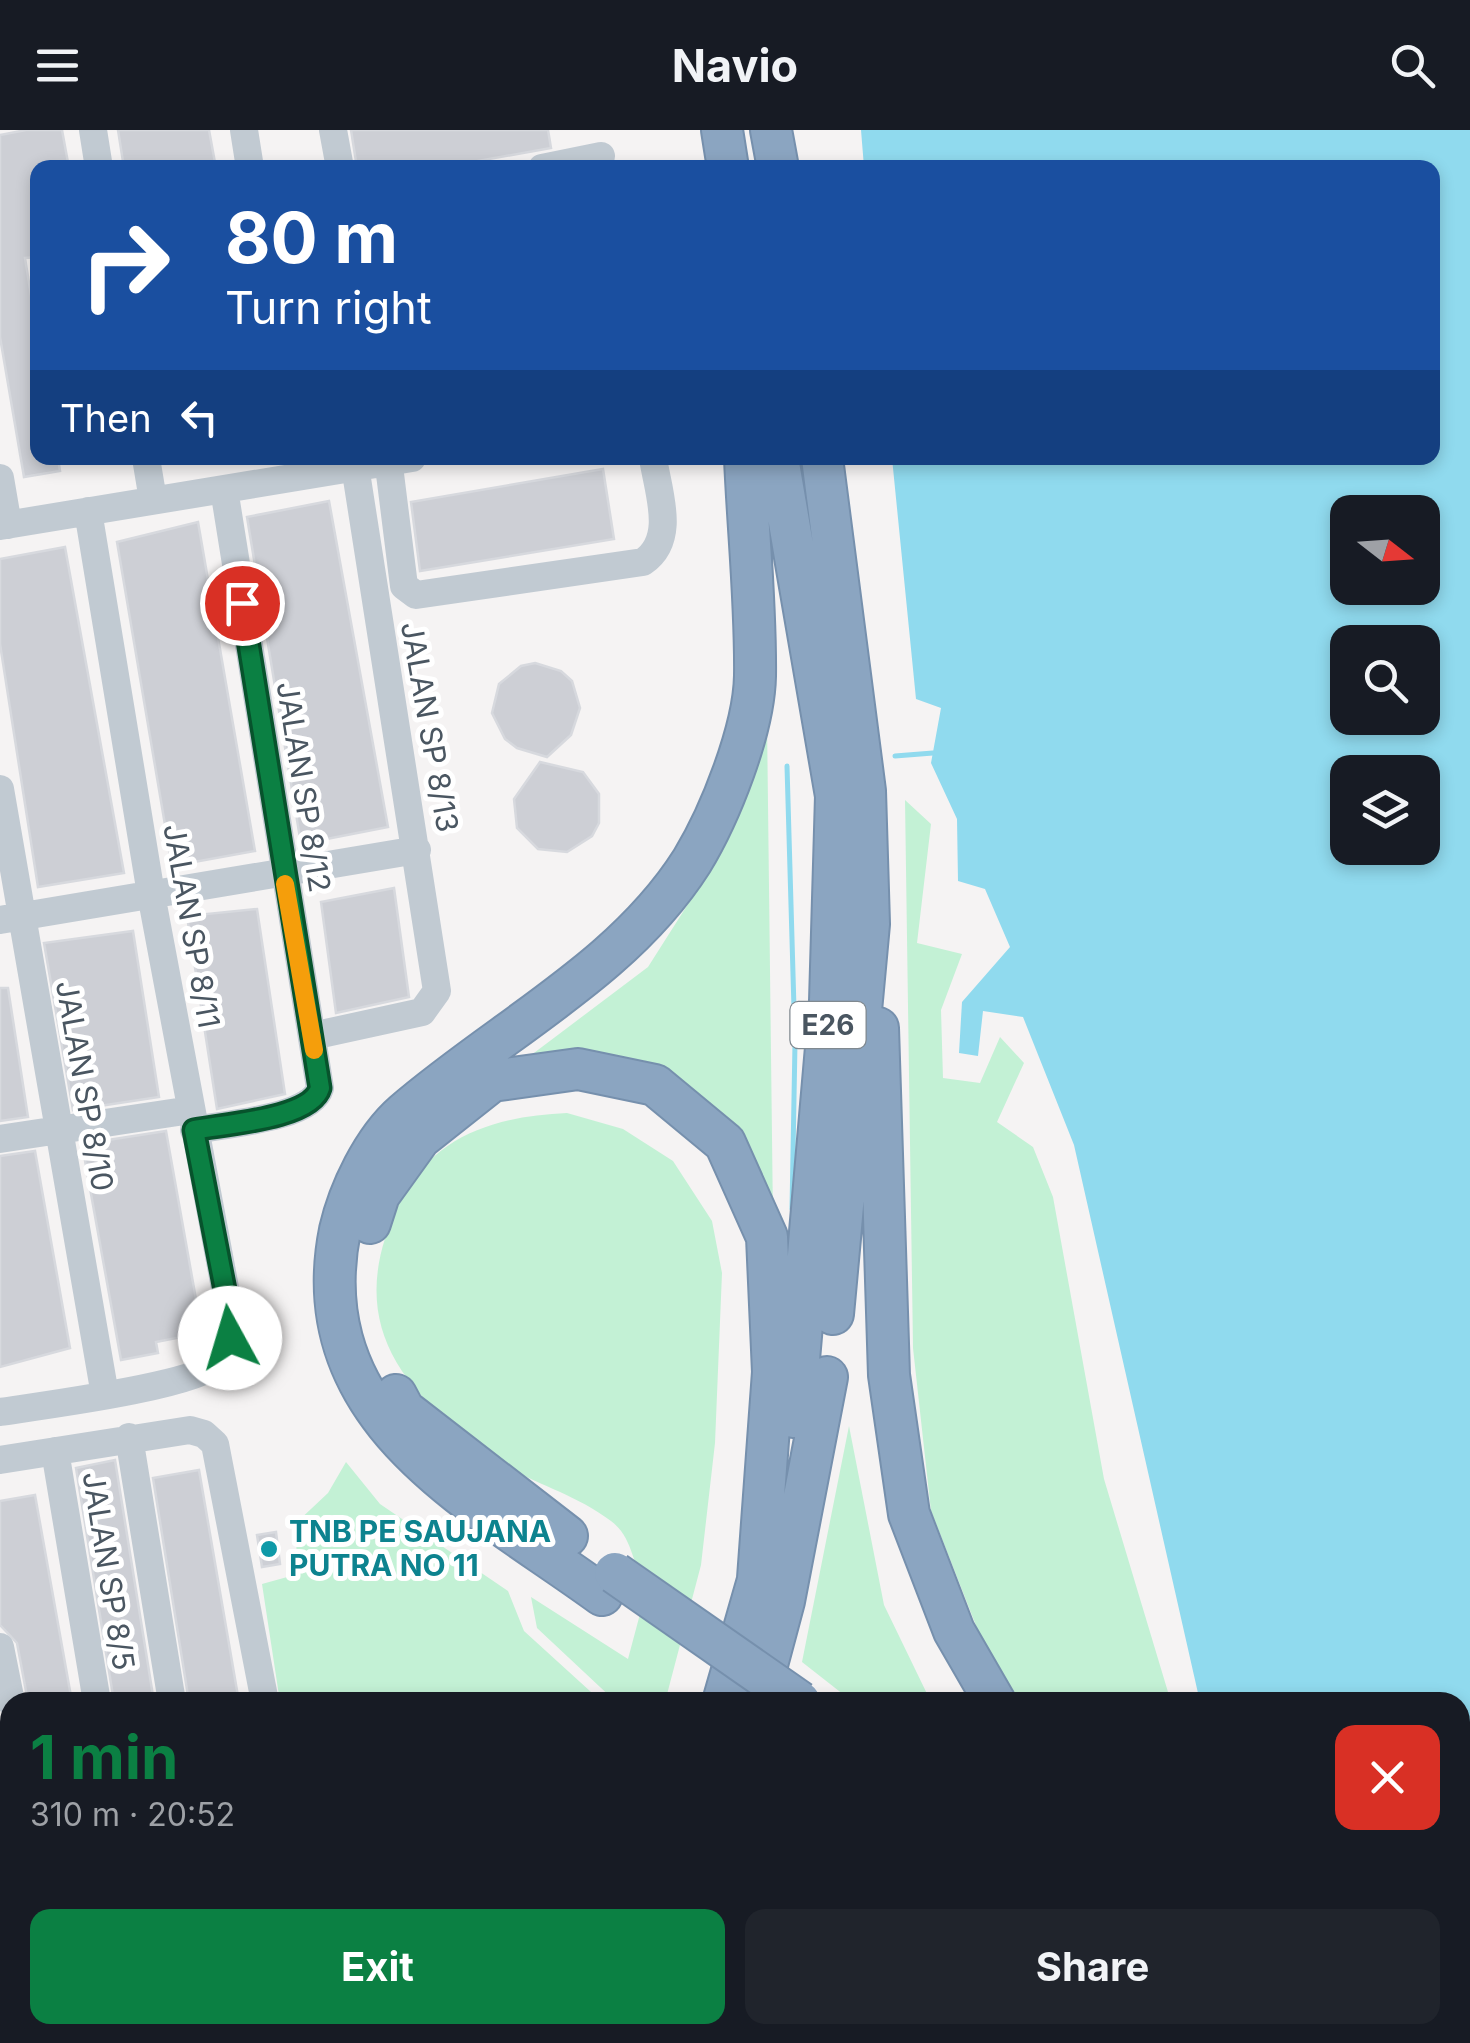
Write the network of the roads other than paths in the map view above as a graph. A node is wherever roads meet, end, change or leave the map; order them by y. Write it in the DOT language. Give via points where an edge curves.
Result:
graph roads {
  1 [pos="93,130"];
  2 [pos="244,130"];
  3 [pos="333,130"];
  4 [pos="722,130"];
  5 [pos="771,130"];
  6 [pos="600,151"];
  7 [pos="98,160"];
  8 [pos="249,160"];
  9 [pos="339,160"];
  10 [pos="569,160"];
  11 [pos="727,160"];
  12 [pos="777,160"];
  13 [pos="147,465"];
  14 [pos="361,465"];
  15 [pos="396,465"];
  16 [pos="653,465"];
  17 [pos="745,465"];
  18 [pos="779,465"];
  19 [pos="823,465"];
  20 [pos="302,466"];
  21 [pos="355,466"];
  22 [pos="0,478"];
  23 [pos="224,488"];
  24 [pos="153,500"];
  25 [pos="88,512"];
  26 [pos="4,526"];
  27 [pos="0,789"];
  28 [pos="417,850"];
  29 [pos="283,872"];
  30 [pos="151,894"];
  31 [pos="11,918"];
  32 [pos="869,924"];
  33 [pos="312,1036"];
  34 [pos="192,1120"];
  35 [pos="59,1128"];
  36 [pos="0,1140"];
  37 [pos="105,1395"];
  38 [pos="0,1412"];
  39 [pos="130,1437"];
  40 [pos="55,1451"];
  41 [pos="0,1460"];
  42 [pos="608,1584"];
  43 [pos="757,1592"];
  44 [pos="0,1647"];
  45 [pos="9,1692"];
  46 [pos="95,1692"];
  47 [pos="170,1692"];
  48 [pos="262,1692"];
  49 [pos="725,1692"];
  50 [pos="743,1692"];
  51 [pos="759,1692"];
  52 [pos="784,1692"];
  53 [pos="989,1692"];
  1 -- 7 [label="street"];
  2 -- 8 [label="street"];
  3 -- 9 [label="street"];
  4 -- 11 [label="highway"];
  5 -- 12 [label="highway"];
  6 -- 10 [label="street"];
  13 -- 24 [label="street"];
  14 -- 21 [label="street"];
  15 -- 16 [label="street" via="404,586 412,594 643,562 664,533"];
  17 -- 42 [label="highway" via="755,680 746,728 694,858 657,911 610,956 400,1115 359,1179 336,1252 335,1293 352,1372 388,1432 448,1484"];
  18 -- 43 [label="highway, E26" via="836,796 830,1001 798,1398"];
  19 -- 32 [label="highway, E26" via="865,791"];
  20 -- 21 [label="street"];
  20 -- 23 [label="street"];
  21 -- 28 [label="street, JALAN SP 8/13"];
  22 -- 26 [label="street"];
  23 -- 24 [label="street"];
  23 -- 29 [label="street, JALAN SP 8/12"];
  24 -- 25 [label="street"];
  25 -- 26 [label="street"];
  25 -- 30 [label="street, JALAN SP 8/11"];
  27 -- 31 [label="street, JALAN SP 8/10"];
  28 -- 29 [label="street"];
  28 -- 33 [label="street, JALAN SP 8/13" via="435,999 422,1012"];
  29 -- 30 [label="street"];
  29 -- 33 [label="street, JALAN SP 8/12"];
  30 -- 31 [label="street"];
  30 -- 34 [label="street, JALAN SP 8/11"];
  31 -- 35 [label="street, JALAN SP 8/10"];
  32 -- 51 [label="highway, E26" via="824,1404"];
  32 -- 53 [label="highway" via="882,1072 889,1375 909,1514 954,1631"];
  33 -- 34 [label="street, JALAN SP 8/12" via="318,1095 297,1110"];
  34 -- 35 [label="street"];
  34 -- 37 [label="street, JALAN SP 8/11" via="232,1326 227,1350 208,1371"];
  35 -- 36 [label="street"];
  35 -- 37 [label="street, JALAN SP 8/10"];
  37 -- 38 [label="street"];
  39 -- 40 [label="street"];
  39 -- 47 [label="street"];
  39 -- 48 [label="street" via="190,1430 215,1444"];
  40 -- 41 [label="street"];
  40 -- 46 [label="street, JALAN SP 8/5"];
  42 -- 43 [label="highway" via="404,1410 367,1341 357,1262 379,1195 420,1138 492,1081 578,1069 655,1085 725,1144 767,1238 773,1372"];
  42 -- 50 [label="highway"];
  42 -- 52 [label="highway, bridge"];
  43 -- 49 [label="highway, E26"];
  44 -- 45 [label="street"];
}
